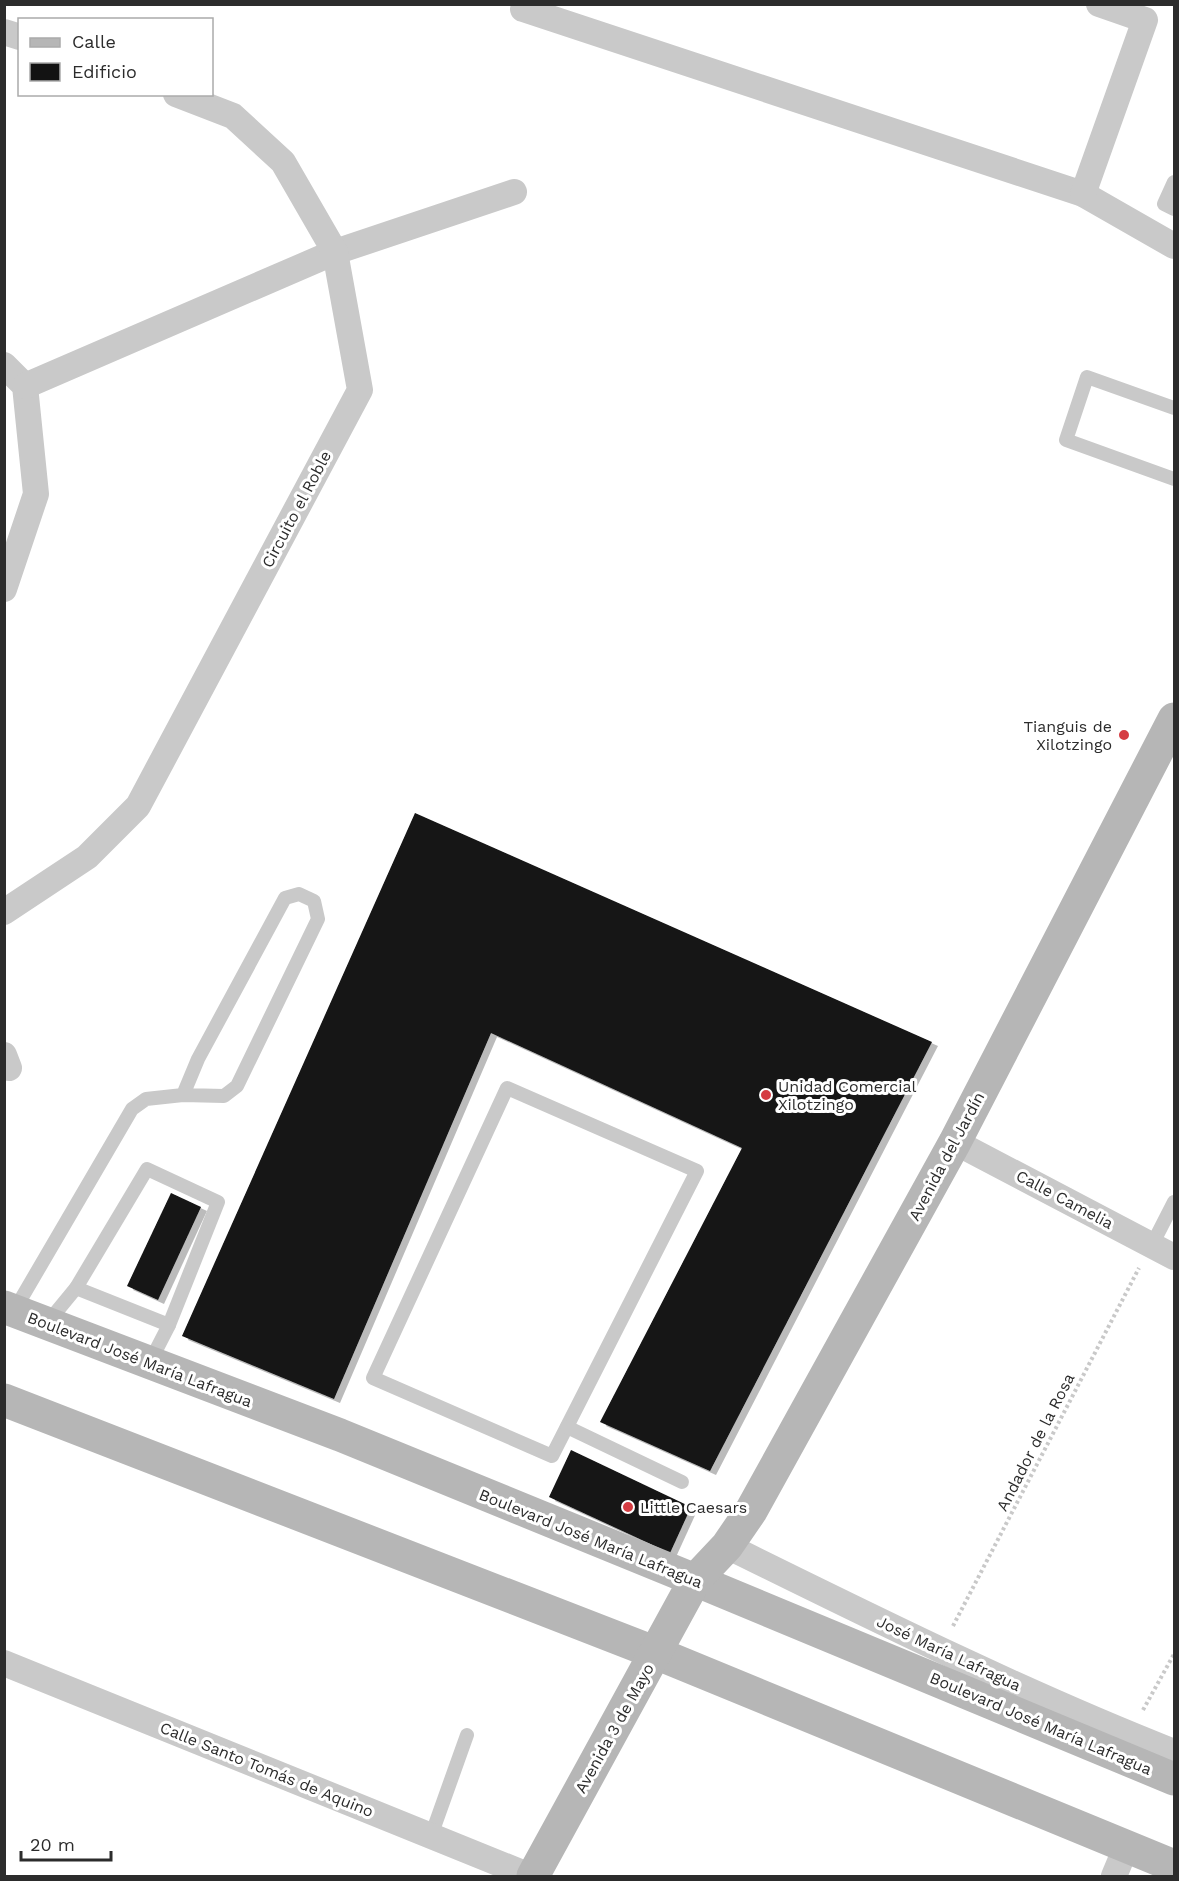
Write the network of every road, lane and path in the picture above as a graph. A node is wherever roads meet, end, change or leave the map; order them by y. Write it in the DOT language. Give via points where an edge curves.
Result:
graph roads {
  1 [pos="526,4"];
  2 [pos="1099,4"];
  3 [pos="181,96"];
  4 [pos="1174,182"];
  5 [pos="514,192"];
  6 [pos="1083,194"];
  7 [pos="1174,209"];
  8 [pos="1174,246"];
  9 [pos="335,252"];
  10 [pos="4,365"];
  11 [pos="25,386"];
  12 [pos="1174,408"];
  13 [pos="1174,479"];
  14 [pos="4,589"];
  15 [pos="1174,719"];
  16 [pos="4,912"];
  17 [pos="183,1095"];
  18 [pos="955,1142"];
  19 [pos="1174,1202"];
  20 [pos="1152,1245"];
  21 [pos="1174,1257"];
  22 [pos="76,1288"];
  23 [pos="9,1309"];
  24 [pos="47,1323"];
  25 [pos="169,1325"];
  26 [pos="150,1362"];
  27 [pos="4,1400"];
  28 [pos="567,1427"];
  29 [pos="682,1482"];
  30 [pos="727,1546"];
  31 [pos="695,1580"];
  32 [pos="941,1651"];
  33 [pos="656,1653"];
  34 [pos="1174,1654"];
  35 [pos="4,1663"];
  36 [pos="1130,1734"];
  37 [pos="467,1735"];
  38 [pos="1174,1752"];
  39 [pos="1174,1779"];
  40 [pos="431,1836"];
  41 [pos="1127,1845"];
  42 [pos="1174,1866"];
  43 [pos="532,1876"];
  44 [pos="1114,1876"];
  1 -- 6 [label="street" via="524,9"];
  2 -- 6 [label="street" via="1144,20"];
  3 -- 9 [label="street, Circuito el Roble" via="233,116 283,162"];
  4 -- 7 [label="lane" via="1164,204"];
  5 -- 9 [label="street"];
  6 -- 8 [label="street"];
  9 -- 11 [label="street"];
  9 -- 16 [label="street, Circuito el Roble" via="360,390 138,806 87,857"];
  10 -- 11 [label="street"];
  11 -- 14 [label="street" via="36,494"];
  12 -- 13 [label="lane" via="1087,377 1066,440"];
  15 -- 18 [label="main road, Avenida del Jardín"];
  17 -- 17 [label="lane" via="224,1096 237,1086 318,919 314,901 299,894 285,898 198,1059"];
  17 -- 23 [label="lane" via="146,1099 132,1109"];
  18 -- 20 [label="street, Calle Camelia"];
  18 -- 30 [label="main road, Avenida del Jardín" via="751,1510"];
  19 -- 20 [label="lane"];
  20 -- 21 [label="street, Calle Camelia"];
  20 -- 32 [label="path, Andador de la Rosa"];
  22 -- 24 [label="lane"];
  22 -- 25 [label="lane"];
  22 -- 25 [label="lane" via="147,1169 218,1202"];
  23 -- 24 [label="main road, Boulevard José María Lafragua"];
  24 -- 26 [label="main road, Boulevard José María Lafragua"];
  25 -- 26 [label="lane"];
  26 -- 31 [label="main road, Boulevard José María Lafragua"];
  27 -- 33 [label="main road"];
  28 -- 28 [label="lane" via="697,1171 507,1088 373,1378 552,1456"];
  28 -- 29 [label="lane"];
  30 -- 31 [label="main road, Avenida del Jardín"];
  30 -- 32 [label="street, José María Lafragua"];
  31 -- 33 [label="main road, Avenida 3 de Mayo"];
  31 -- 39 [label="main road, Boulevard José María Lafragua"];
  32 -- 36 [label="street, José María Lafragua"];
  33 -- 41 [label="main road"];
  33 -- 43 [label="main road, Avenida 3 de Mayo"];
  34 -- 36 [label="path"];
  35 -- 40 [label="street, Calle Santo Tomás de Aquino"];
  36 -- 38 [label="street, José María Lafragua"];
  37 -- 40 [label="lane"];
  40 -- 43 [label="street, Calle Santo Tomás de Aquino"];
  41 -- 42 [label="main road"];
  41 -- 44 [label="street"];
}
